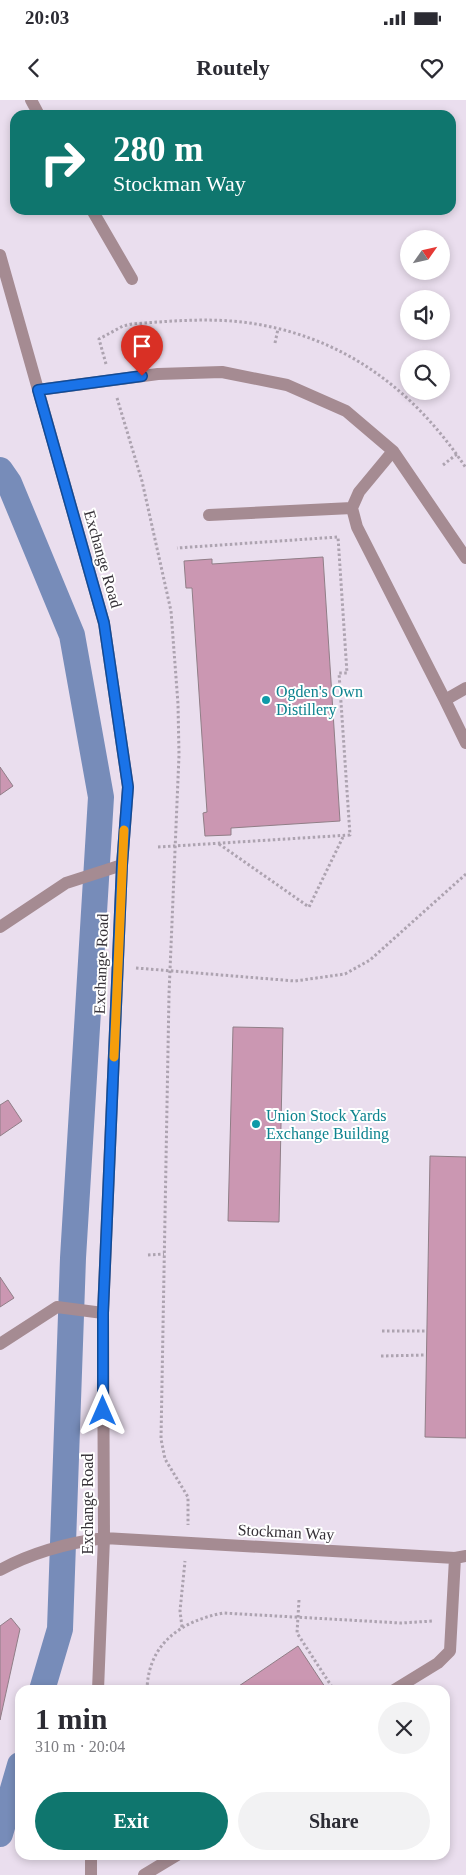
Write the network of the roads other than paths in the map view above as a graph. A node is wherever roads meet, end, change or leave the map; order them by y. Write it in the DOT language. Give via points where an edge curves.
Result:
graph roads {
  1 [pos="95,215"];
  2 [pos="0,255"];
  3 [pos="132,279"];
  4 [pos="38,390"];
  5 [pos="393,451"];
  6 [pos="352,508"];
  7 [pos="209,515"];
  8 [pos="466,558"];
  9 [pos="466,688"];
  10 [pos="446,700"];
  11 [pos="466,743"];
  12 [pos="122,865"];
  13 [pos="0,927"];
  14 [pos="103,1313"];
  15 [pos="0,1344"];
  16 [pos="104,1538"];
  17 [pos="461,1557"];
  18 [pos="0,1570"];
  19 [pos="98,1685"];
  20 [pos="402,1685"];
  21 [pos="91,1860"];
  22 [pos="170,1860"];
  23 [pos="91,1875"];
  24 [pos="144,1875"];
  1 -- 3 [label="street"];
  2 -- 4 [label="street, Exchange Road"];
  4 -- 5 [label="street" via="158,374 222,372 286,385 346,410"];
  4 -- 12 [label="street, Exchange Road" via="104,623 128,787"];
  5 -- 6 [label="street" via="359,492"];
  5 -- 8 [label="street"];
  6 -- 7 [label="street"];
  6 -- 10 [label="street" via="358,527"];
  9 -- 10 [label="street"];
  10 -- 11 [label="street"];
  12 -- 13 [label="street" via="66,883"];
  12 -- 14 [label="street, Exchange Road"];
  14 -- 15 [label="street" via="57,1307"];
  14 -- 16 [label="street, Exchange Road"];
  16 -- 17 [label="street, Stockman Way"];
  16 -- 18 [label="street, Stockman Way" via="77,1541 34,1553"];
  16 -- 19 [label="street, Exchange Road"];
  17 -- 20 [label="street" via="450,1651"];
  21 -- 23 [label="street"];
  22 -- 24 [label="street"];
}
